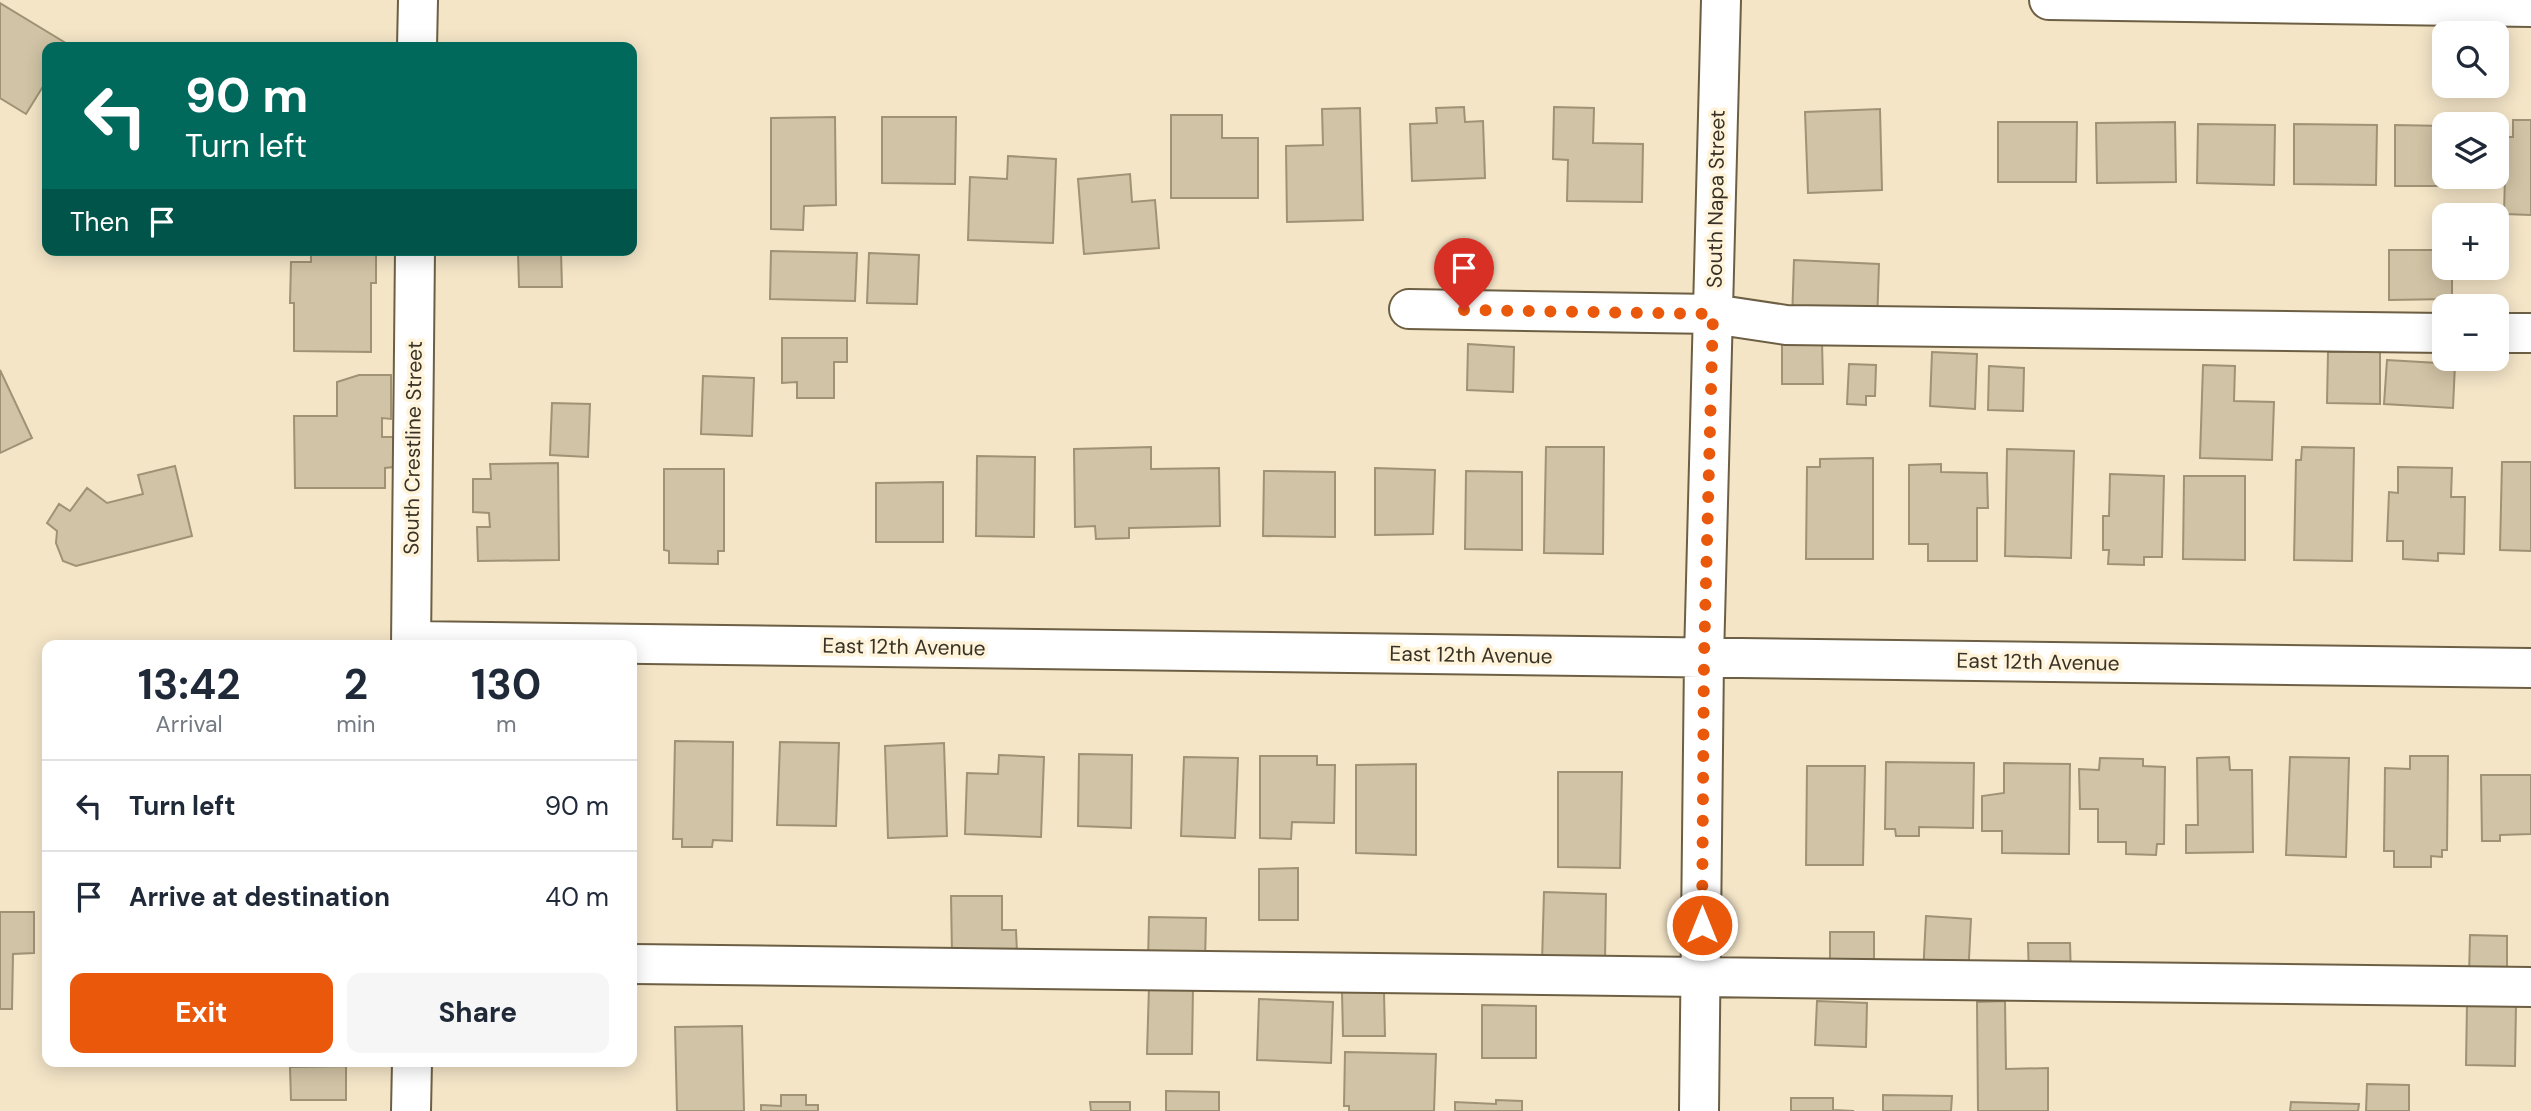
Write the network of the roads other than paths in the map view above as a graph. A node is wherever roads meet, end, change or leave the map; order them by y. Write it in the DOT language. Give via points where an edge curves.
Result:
graph roads {
  1 [pos="418,0"];
  2 [pos="1721,0"];
  3 [pos="2049,0"];
  4 [pos="2531,6"];
  5 [pos="417,42"];
  6 [pos="415,256"];
  7 [pos="1409,309"];
  8 [pos="1713,314"];
  9 [pos="2432,332"];
  10 [pos="2509,333"];
  11 [pos="2531,334"];
  12 [pos="411,640"];
  13 [pos="637,646"];
  14 [pos="1704,658"];
  15 [pos="2531,668"];
  16 [pos="637,964"];
  17 [pos="1701,978"];
  18 [pos="2531,987"];
  19 [pos="412,1067"];
  20 [pos="411,1111"];
  21 [pos="1699,1111"];
  1 -- 5 [label="street"];
  2 -- 8 [label="street, South Napa Street"];
  3 -- 4 [label="street"];
  6 -- 12 [label="street, South Crestline Street"];
  7 -- 8 [label="street"];
  8 -- 9 [label="street" via="1786,325"];
  8 -- 14 [label="street, South Napa Street"];
  10 -- 11 [label="street"];
  13 -- 14 [label="street, East 12th Avenue"];
  14 -- 15 [label="street, East 12th Avenue"];
  14 -- 17 [label="street, South Napa Street"];
  16 -- 17 [label="street"];
  17 -- 18 [label="street"];
  17 -- 21 [label="street, South Napa Street"];
  19 -- 20 [label="street"];
}
